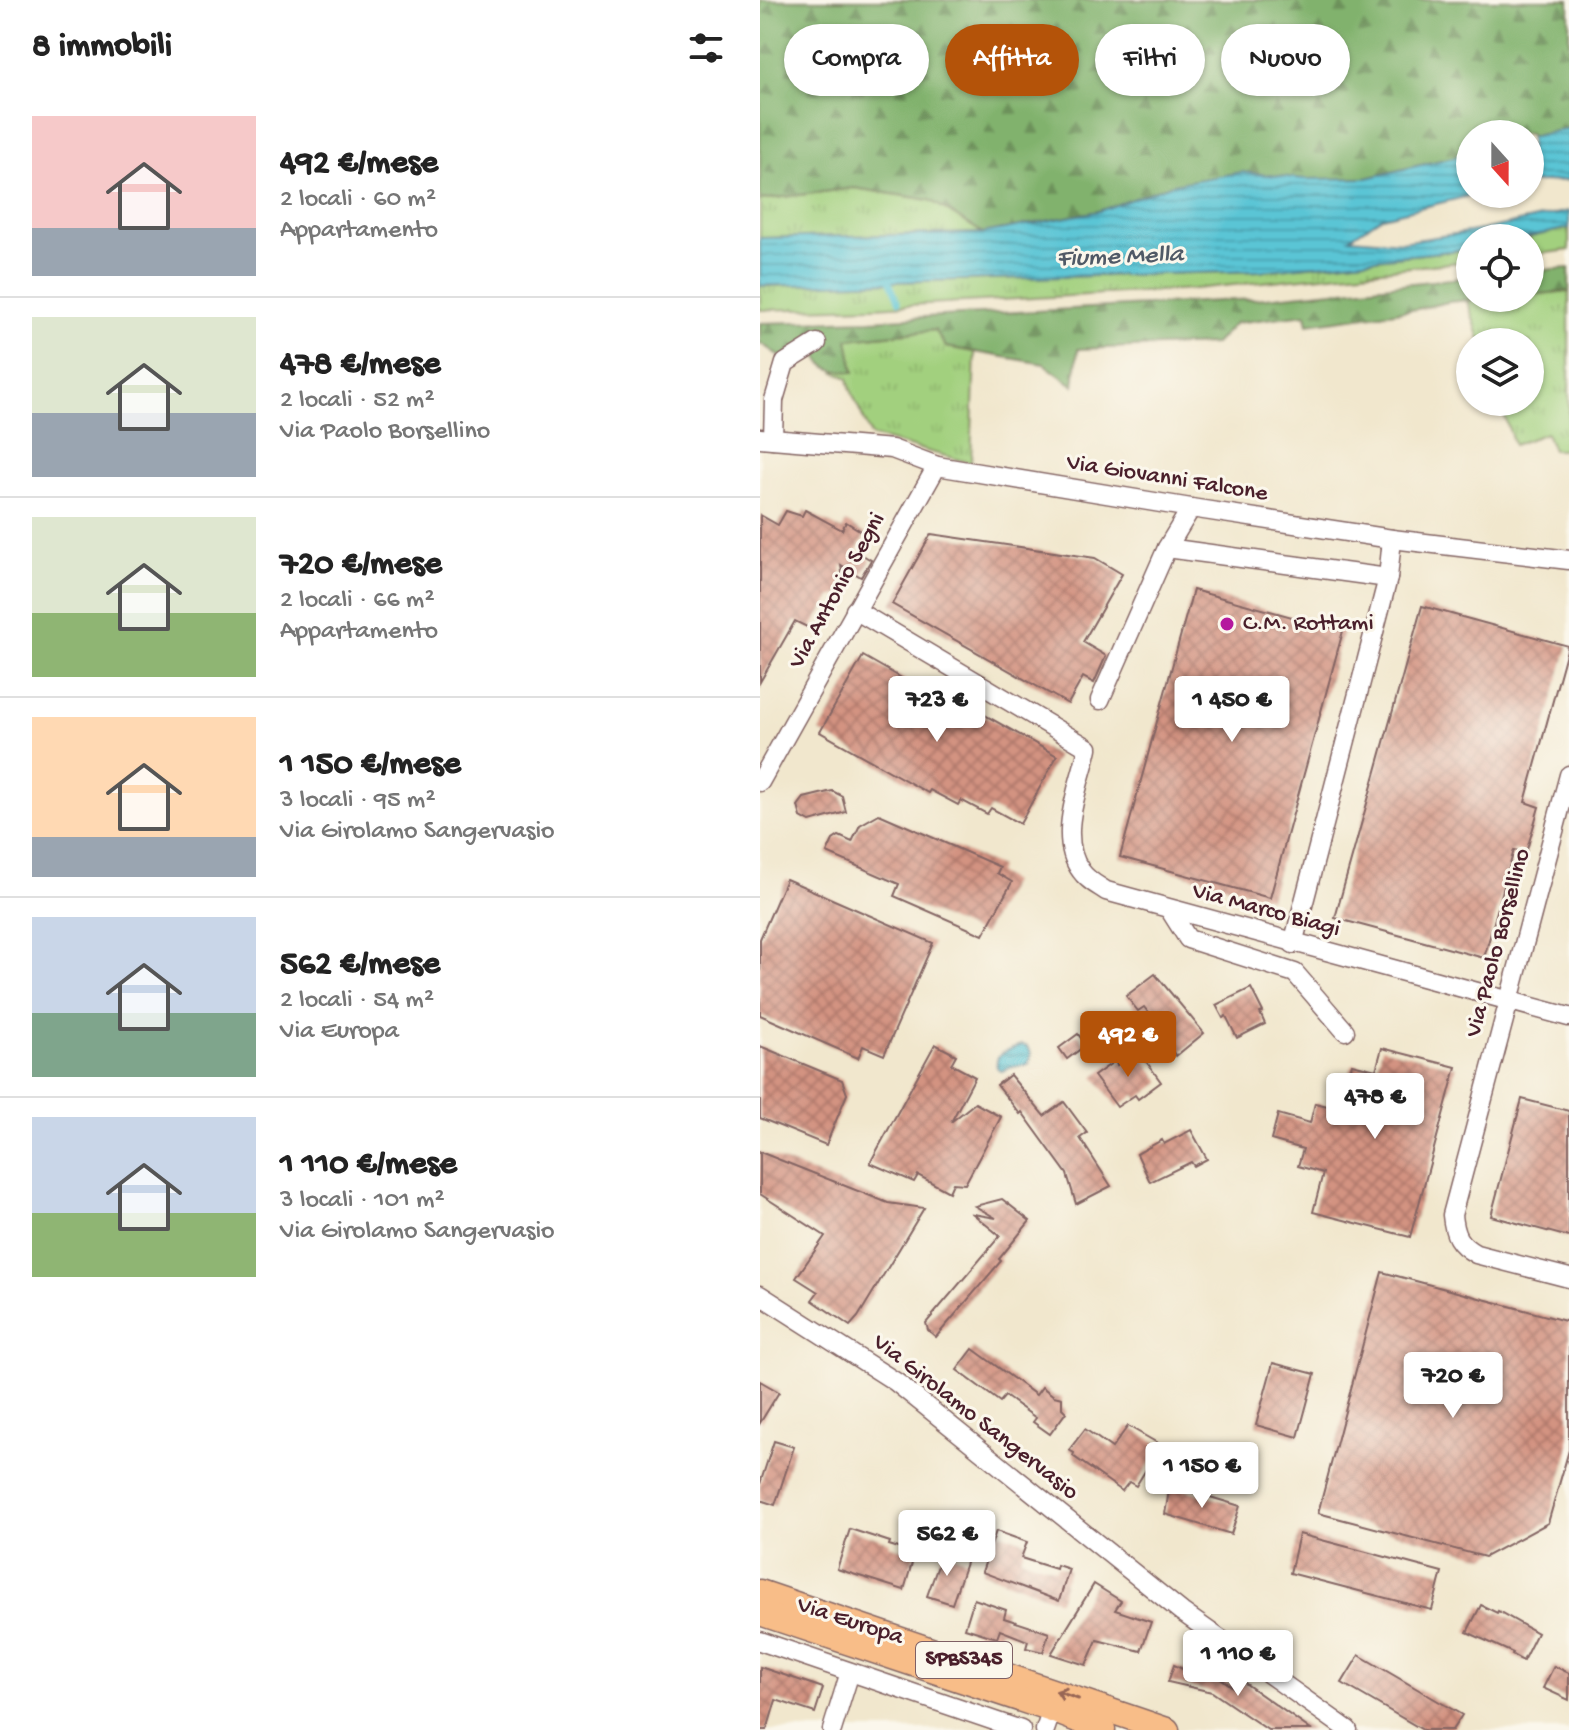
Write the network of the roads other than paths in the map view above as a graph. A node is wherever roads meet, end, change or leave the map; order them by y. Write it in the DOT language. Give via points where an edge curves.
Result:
graph roads {
  1 [pos="817,343"];
  2 [pos="766,438"];
  3 [pos="937,466"];
  4 [pos="1191,508"];
  5 [pos="1392,539"];
  6 [pos="1167,548"];
  7 [pos="1569,560"];
  8 [pos="1388,578"];
  9 [pos="855,610"];
  10 [pos="1100,700"];
  11 [pos="1569,775"];
  12 [pos="760,782"];
  13 [pos="1169,909"];
  14 [pos="1293,944"];
  15 [pos="1509,1001"];
  16 [pos="1569,1017"];
  17 [pos="1345,1031"];
  18 [pos="1569,1278"];
  19 [pos="760,1295"];
  20 [pos="760,1592"];
  21 [pos="760,1613"];
  22 [pos="805,1628"];
  23 [pos="760,1641"];
  24 [pos="796,1654"];
  25 [pos="850,1672"];
  26 [pos="1048,1720"];
  27 [pos="832,1730"];
  28 [pos="1021,1730"];
  29 [pos="1103,1730"];
  30 [pos="1167,1730"];
  31 [pos="1348,1730"];
  1 -- 2 [label="street" via="785,363"];
  2 -- 3 [label="street, Via Giovanni Falcone" via="892,449"];
  3 -- 4 [label="street, Via Giovanni Falcone"];
  3 -- 9 [label="street, Via Antonio Segni"];
  4 -- 5 [label="street, Via Giovanni Falcone"];
  4 -- 6 [label="street"];
  5 -- 7 [label="street, Via Giovanni Falcone"];
  5 -- 8 [label="street"];
  6 -- 8 [label="street"];
  6 -- 10 [label="street"];
  8 -- 14 [label="street"];
  9 -- 12 [label="street, Via Antonio Segni"];
  9 -- 13 [label="street, Via Marco Biagi" via="1088,748 1069,832 1073,858 1083,875 1106,891"];
  11 -- 15 [label="street, Via Paolo Borsellino"];
  13 -- 14 [label="street, Via Marco Biagi"];
  13 -- 17 [label="street" via="1188,939 1295,973"];
  14 -- 15 [label="street, Via Marco Biagi"];
  15 -- 16 [label="street, Via Marco Biagi"];
  15 -- 18 [label="street, Via Paolo Borsellino" via="1452,1215 1454,1234 1476,1254"];
  19 -- 31 [label="street, Via Girolamo Sangervasio" via="896,1382 1182,1612"];
  30 -- 20 [label="main road, Via Europa / SPBS345, one-way"];
  21 -- 22 [label="main road, Via Europa / SPBS345"];
  22 -- 24 [label="street, Via Europa"];
  22 -- 26 [label="main road, Via Europa / SPBS345"];
  23 -- 24 [label="street, Via Europa"];
  24 -- 25 [label="street, Via Europa"];
  25 -- 27 [label="street"];
  25 -- 28 [label="street, Via Europa"];
  26 -- 29 [label="main road, Via Europa / SPBS345"];
}
